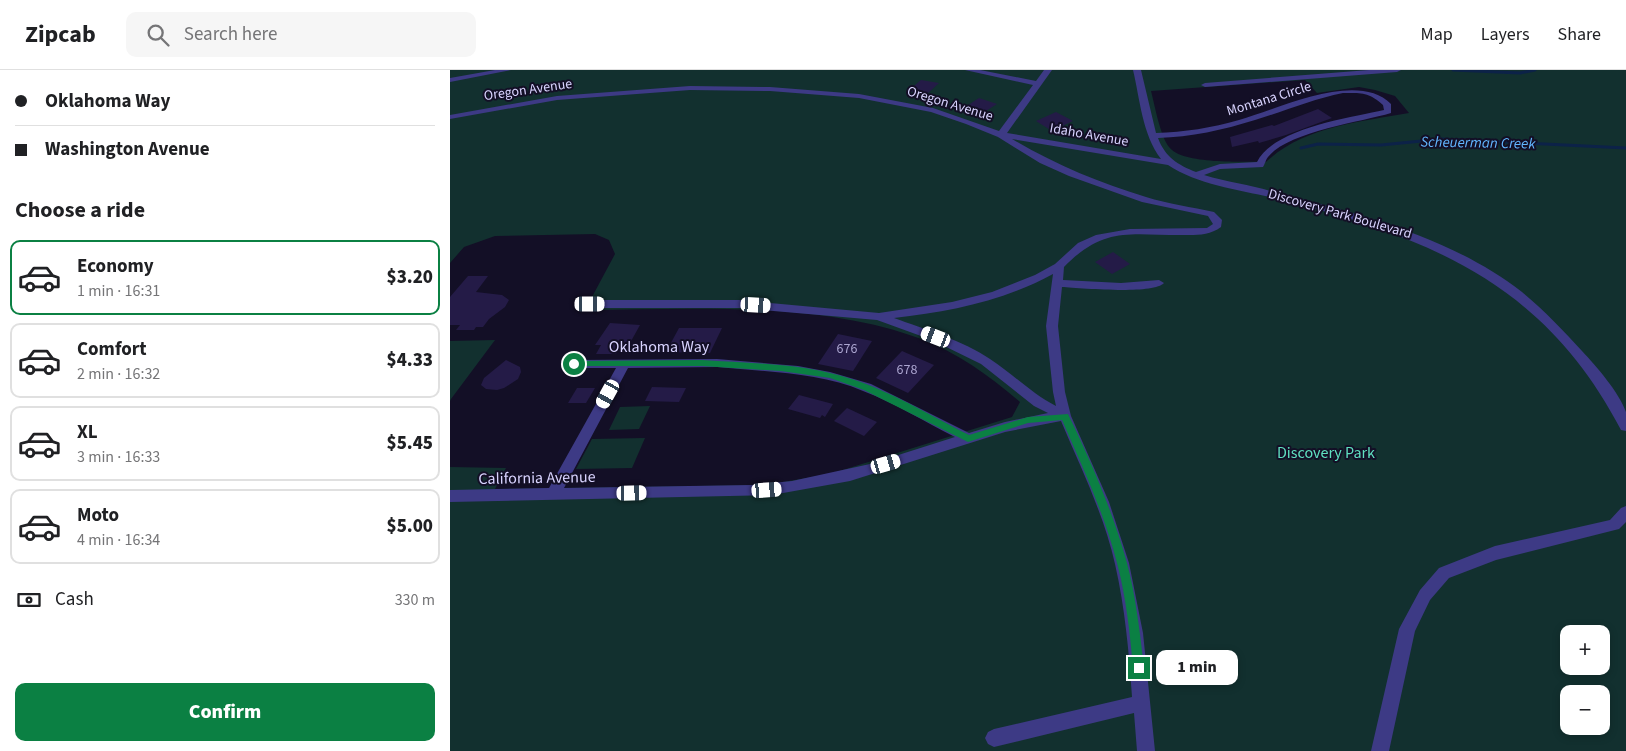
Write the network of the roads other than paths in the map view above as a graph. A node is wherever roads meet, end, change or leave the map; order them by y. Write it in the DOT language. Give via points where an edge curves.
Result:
graph roads {
  1 [pos="507,70"];
  2 [pos="969,70"];
  3 [pos="1048,70"];
  4 [pos="1137,70"];
  5 [pos="1397,70"];
  6 [pos="450,80"];
  7 [pos="1038,84"];
  8 [pos="1205,84"];
  9 [pos="450,117"];
  10 [pos="1002,134"];
  11 [pos="1153,136"];
  12 [pos="1172,164"];
  13 [pos="1198,175"];
  14 [pos="1059,266"];
  15 [pos="1159,282"];
  16 [pos="1057,283"];
  17 [pos="590,304"];
  18 [pos="878,316"];
  19 [pos="574,364"];
  20 [pos="624,364"];
  21 [pos="1065,416"];
  22 [pos="1626,426"];
  23 [pos="968,438"];
  24 [pos="553,495"];
  25 [pos="450,496"];
  26 [pos="1626,512"];
  27 [pos="1142,703"];
  28 [pos="994,738"];
  29 [pos="1146,751"];
  30 [pos="1380,751"];
  1 -- 6 [label="street"];
  2 -- 7 [label="street"];
  3 -- 7 [label="street"];
  4 -- 11 [label="street, Discovery Park Boulevard"];
  5 -- 8 [label="street"];
  7 -- 10 [label="street"];
  9 -- 10 [label="street, Oregon Avenue" via="556,98 600,94 690,88 770,89 834,92 894,102 933,110"];
  10 -- 12 [label="street, Idaho Avenue"];
  10 -- 14 [label="street, Oregon Avenue" via="1043,161 1072,174 1145,200 1211,214 1217,220 1218,226 1205,231 1109,234 1084,244"];
  11 -- 12 [label="street, Discovery Park Boulevard" via="1158,150"];
  11 -- 13 [label="street, Montana Circle" via="1229,125 1346,90 1371,92 1387,104 1388,111 1329,125 1280,144 1262,158 1260,165 1207,168"];
  12 -- 13 [label="street, Discovery Park Boulevard"];
  13 -- 22 [label="street, Discovery Park Boulevard" via="1389,226 1426,240 1485,272 1516,293 1572,344 1606,390"];
  14 -- 16 [label="street"];
  14 -- 18 [label="street" via="1016,289 981,300"];
  15 -- 16 [label="street" via="1122,287"];
  16 -- 21 [label="street" via="1053,346"];
  17 -- 18 [label="street" via="739,304"];
  18 -- 21 [label="street" via="936,337 985,361 1038,403"];
  19 -- 20 [label="street, Oklahoma Way"];
  20 -- 23 [label="street, Oklahoma Way" via="717,364 830,376 867,388"];
  20 -- 24 [label="street"];
  21 -- 23 [label="street, California Avenue" via="1028,420"];
  21 -- 27 [label="street" via="1102,502 1122,564 1135,633"];
  23 -- 24 [label="street, California Avenue" via="858,472 790,488"];
  24 -- 25 [label="street, California Avenue"];
  26 -- 30 [label="street" via="1614,525 1495,553 1444,573 1425,595 1407,629"];
  27 -- 28 [label="street"];
  27 -- 29 [label="street"];
}
